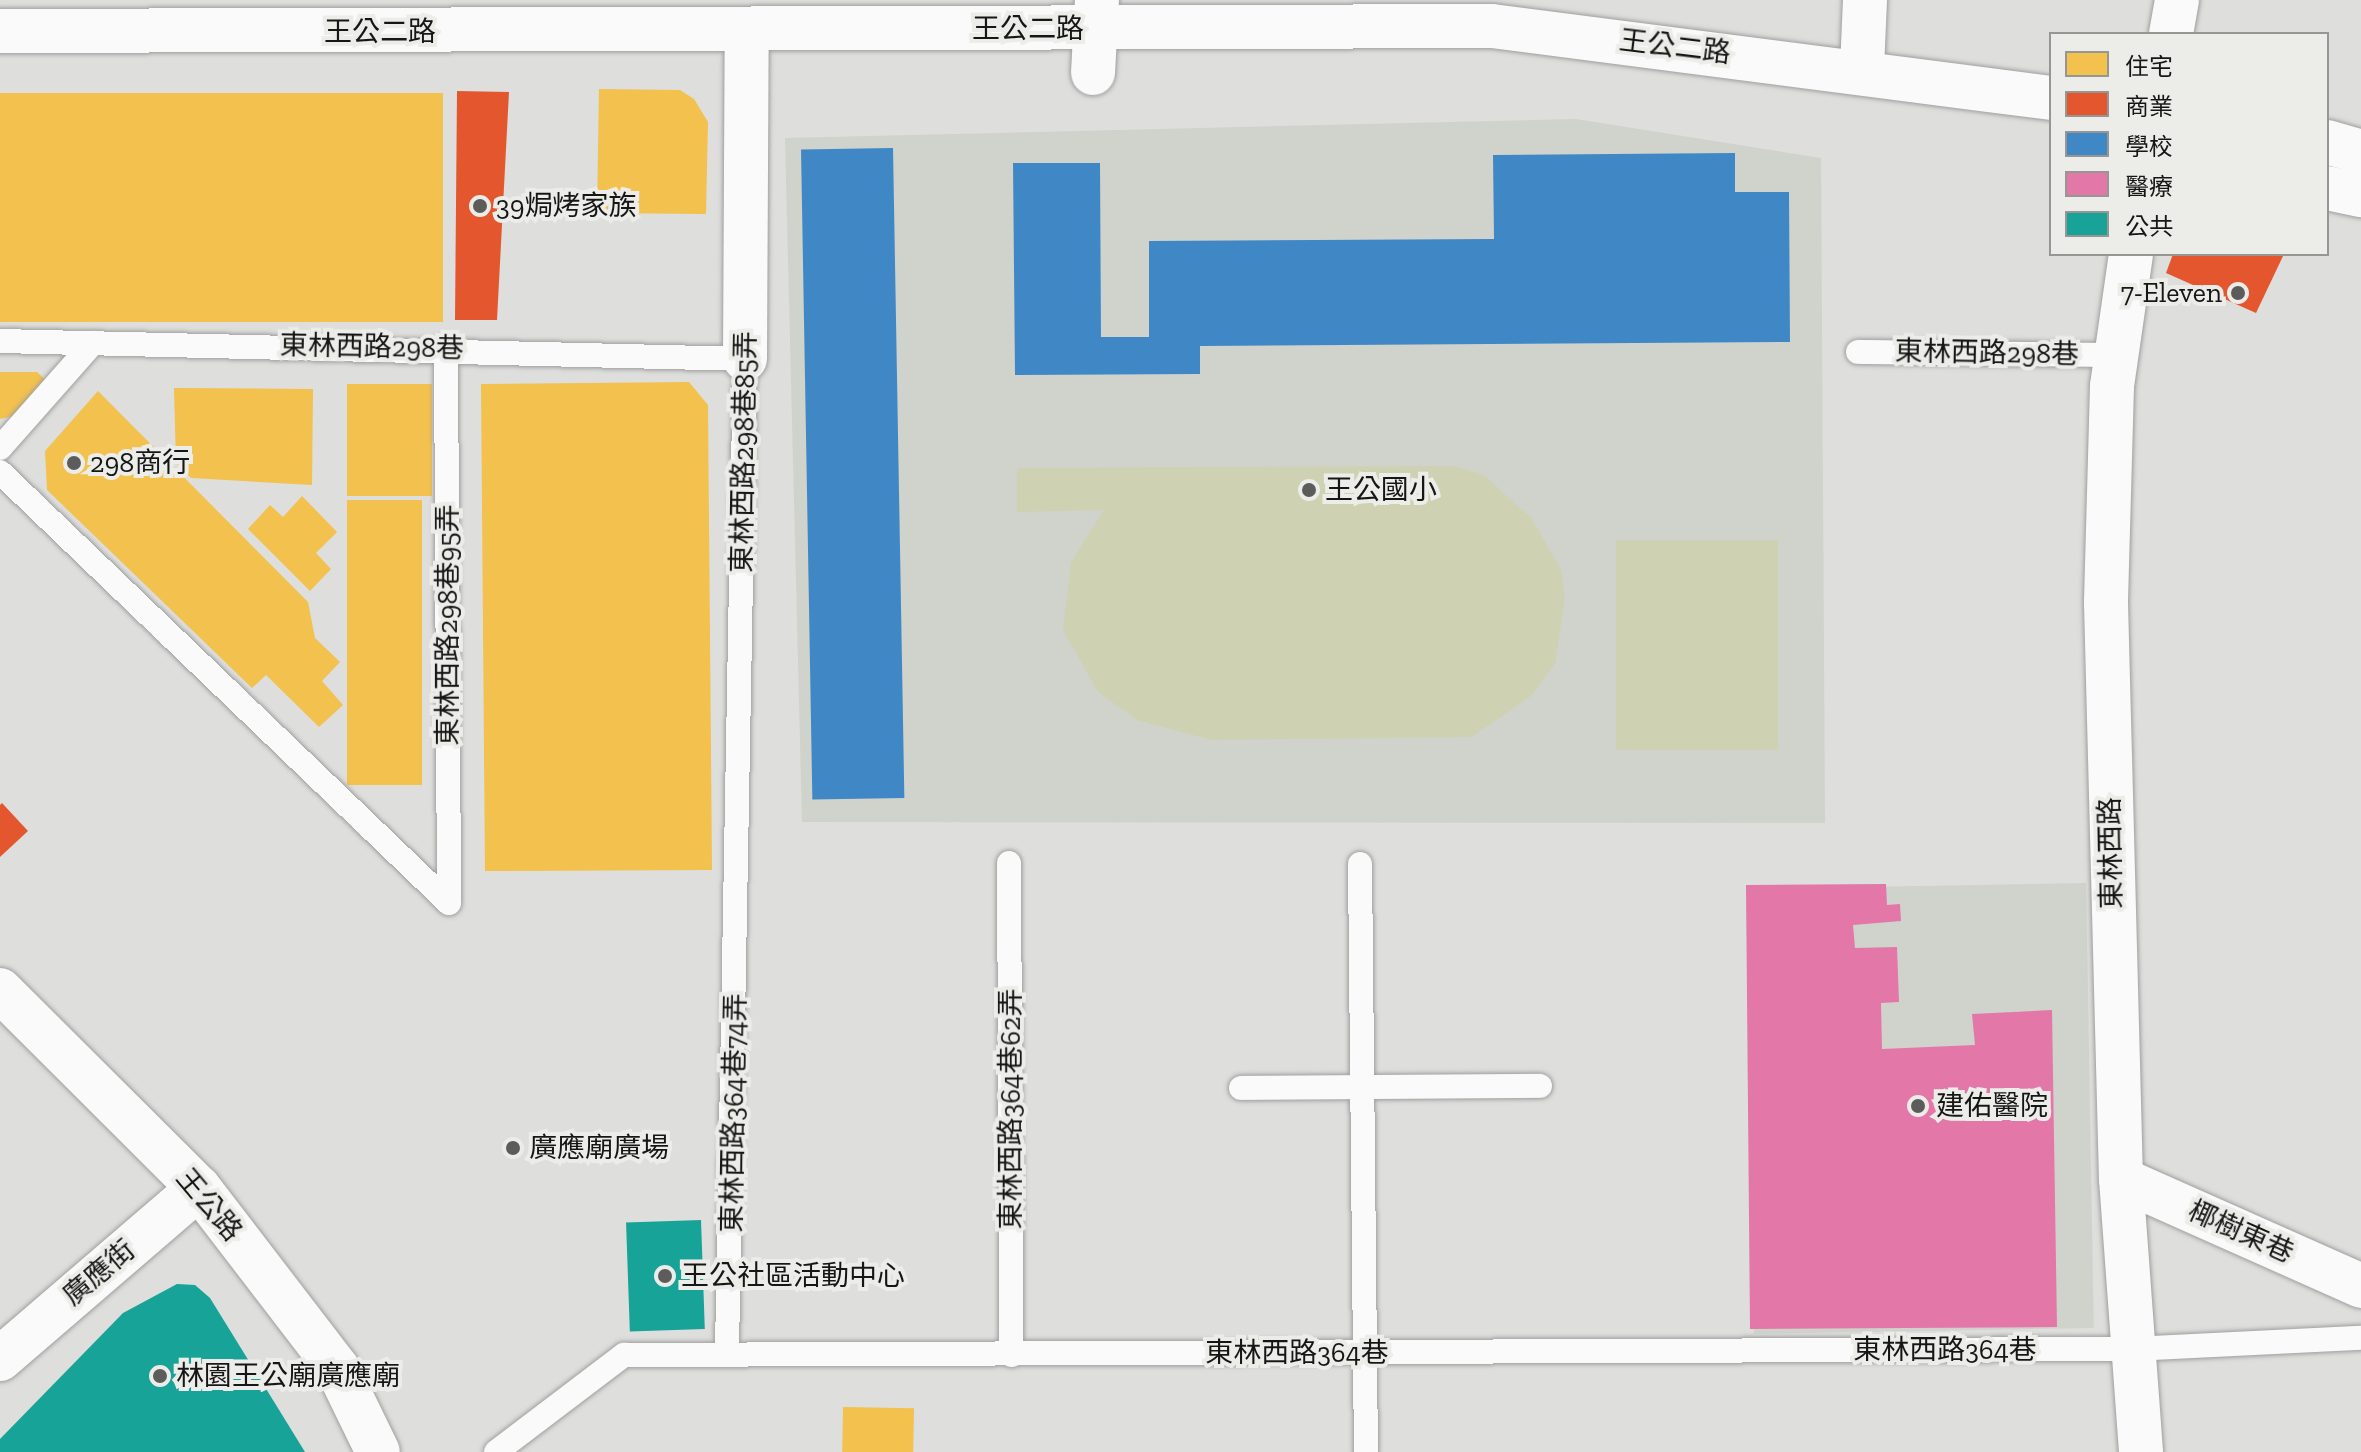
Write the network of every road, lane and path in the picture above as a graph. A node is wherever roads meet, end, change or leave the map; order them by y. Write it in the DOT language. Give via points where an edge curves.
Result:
graph roads {
  1 [pos="1865,0"];
  2 [pos="2177,0"];
  3 [pos="1096,14"];
  4 [pos="195,16"];
  5 [pos="0,31"];
  6 [pos="747,31"];
  7 [pos="2171,32"];
  8 [pos="1862,69"];
  9 [pos="1093,73"];
  10 [pos="2049,98"];
  11 [pos="2329,143"];
  12 [pos="2361,152"];
  13 [pos="2329,188"];
  14 [pos="2361,195"];
  15 [pos="2131,256"];
  16 [pos="0,341"];
  17 [pos="93,343"];
  18 [pos="446,347"];
  19 [pos="1858,352"];
  20 [pos="2116,355"];
  21 [pos="745,359"];
  22 [pos="0,448"];
  23 [pos="0,472"];
  24 [pos="1009,863"];
  25 [pos="1360,864"];
  26 [pos="740,873"];
  27 [pos="0,990"];
  28 [pos="1540,1086"];
  29 [pos="1241,1088"];
  30 [pos="1361,1088"];
  31 [pos="2121,1179"];
  32 [pos="199,1188"];
  33 [pos="2361,1286"];
  34 [pos="2361,1338"];
  35 [pos="2132,1349"];
  36 [pos="727,1352"];
  37 [pos="1366,1352"];
  38 [pos="1012,1355"];
  39 [pos="0,1359"];
  40 [pos="378,1452"];
  41 [pos="496,1452"];
  42 [pos="1366,1452"];
  43 [pos="2141,1452"];
  1 -- 8 [label="street"];
  2 -- 7 [label="street"];
  3 -- 6 [label="street, 王公二路"];
  3 -- 8 [label="street, 王公二路" via="1492,26"];
  3 -- 9 [label="street"];
  4 -- 5 [label="street, 王公二路"];
  4 -- 6 [label="street, 王公二路"];
  6 -- 21 [label="street, 東林西路298巷85弄"];
  8 -- 10 [label="street, 王公二路"];
  11 -- 12 [label="street"];
  13 -- 14 [label="street"];
  15 -- 20 [label="street, 東林西路"];
  16 -- 17 [label="lane, 東林西路298巷"];
  17 -- 18 [label="lane, 東林西路298巷"];
  17 -- 22 [label="lane"];
  18 -- 21 [label="lane, 東林西路298巷"];
  18 -- 23 [label="lane, 東林西路298巷95弄" via="449,903"];
  19 -- 20 [label="lane, 東林西路298巷"];
  20 -- 31 [label="street, 東林西路" via="2106,603"];
  21 -- 26 [label="lane, 東林西路298巷85弄"];
  24 -- 38 [label="lane, 東林西路364巷62弄"];
  25 -- 30 [label="lane"];
  26 -- 36 [label="lane, 東林西路364巷74弄"];
  27 -- 32 [label="street, 王公路"];
  28 -- 30 [label="lane"];
  29 -- 30 [label="lane"];
  30 -- 37 [label="lane"];
  31 -- 33 [label="street, 椰樹東巷"];
  31 -- 35 [label="street, 東林西路"];
  32 -- 39 [label="street, 廣應街"];
  32 -- 40 [label="street, 王公路" via="337,1368"];
  34 -- 35 [label="lane"];
  35 -- 37 [label="lane, 東林西路364巷"];
  35 -- 43 [label="street, 東林西路"];
  36 -- 38 [label="lane, 東林西路364巷"];
  36 -- 41 [label="lane, 東林西路364巷" via="624,1355"];
  37 -- 38 [label="lane, 東林西路364巷"];
  37 -- 42 [label="lane"];
}
